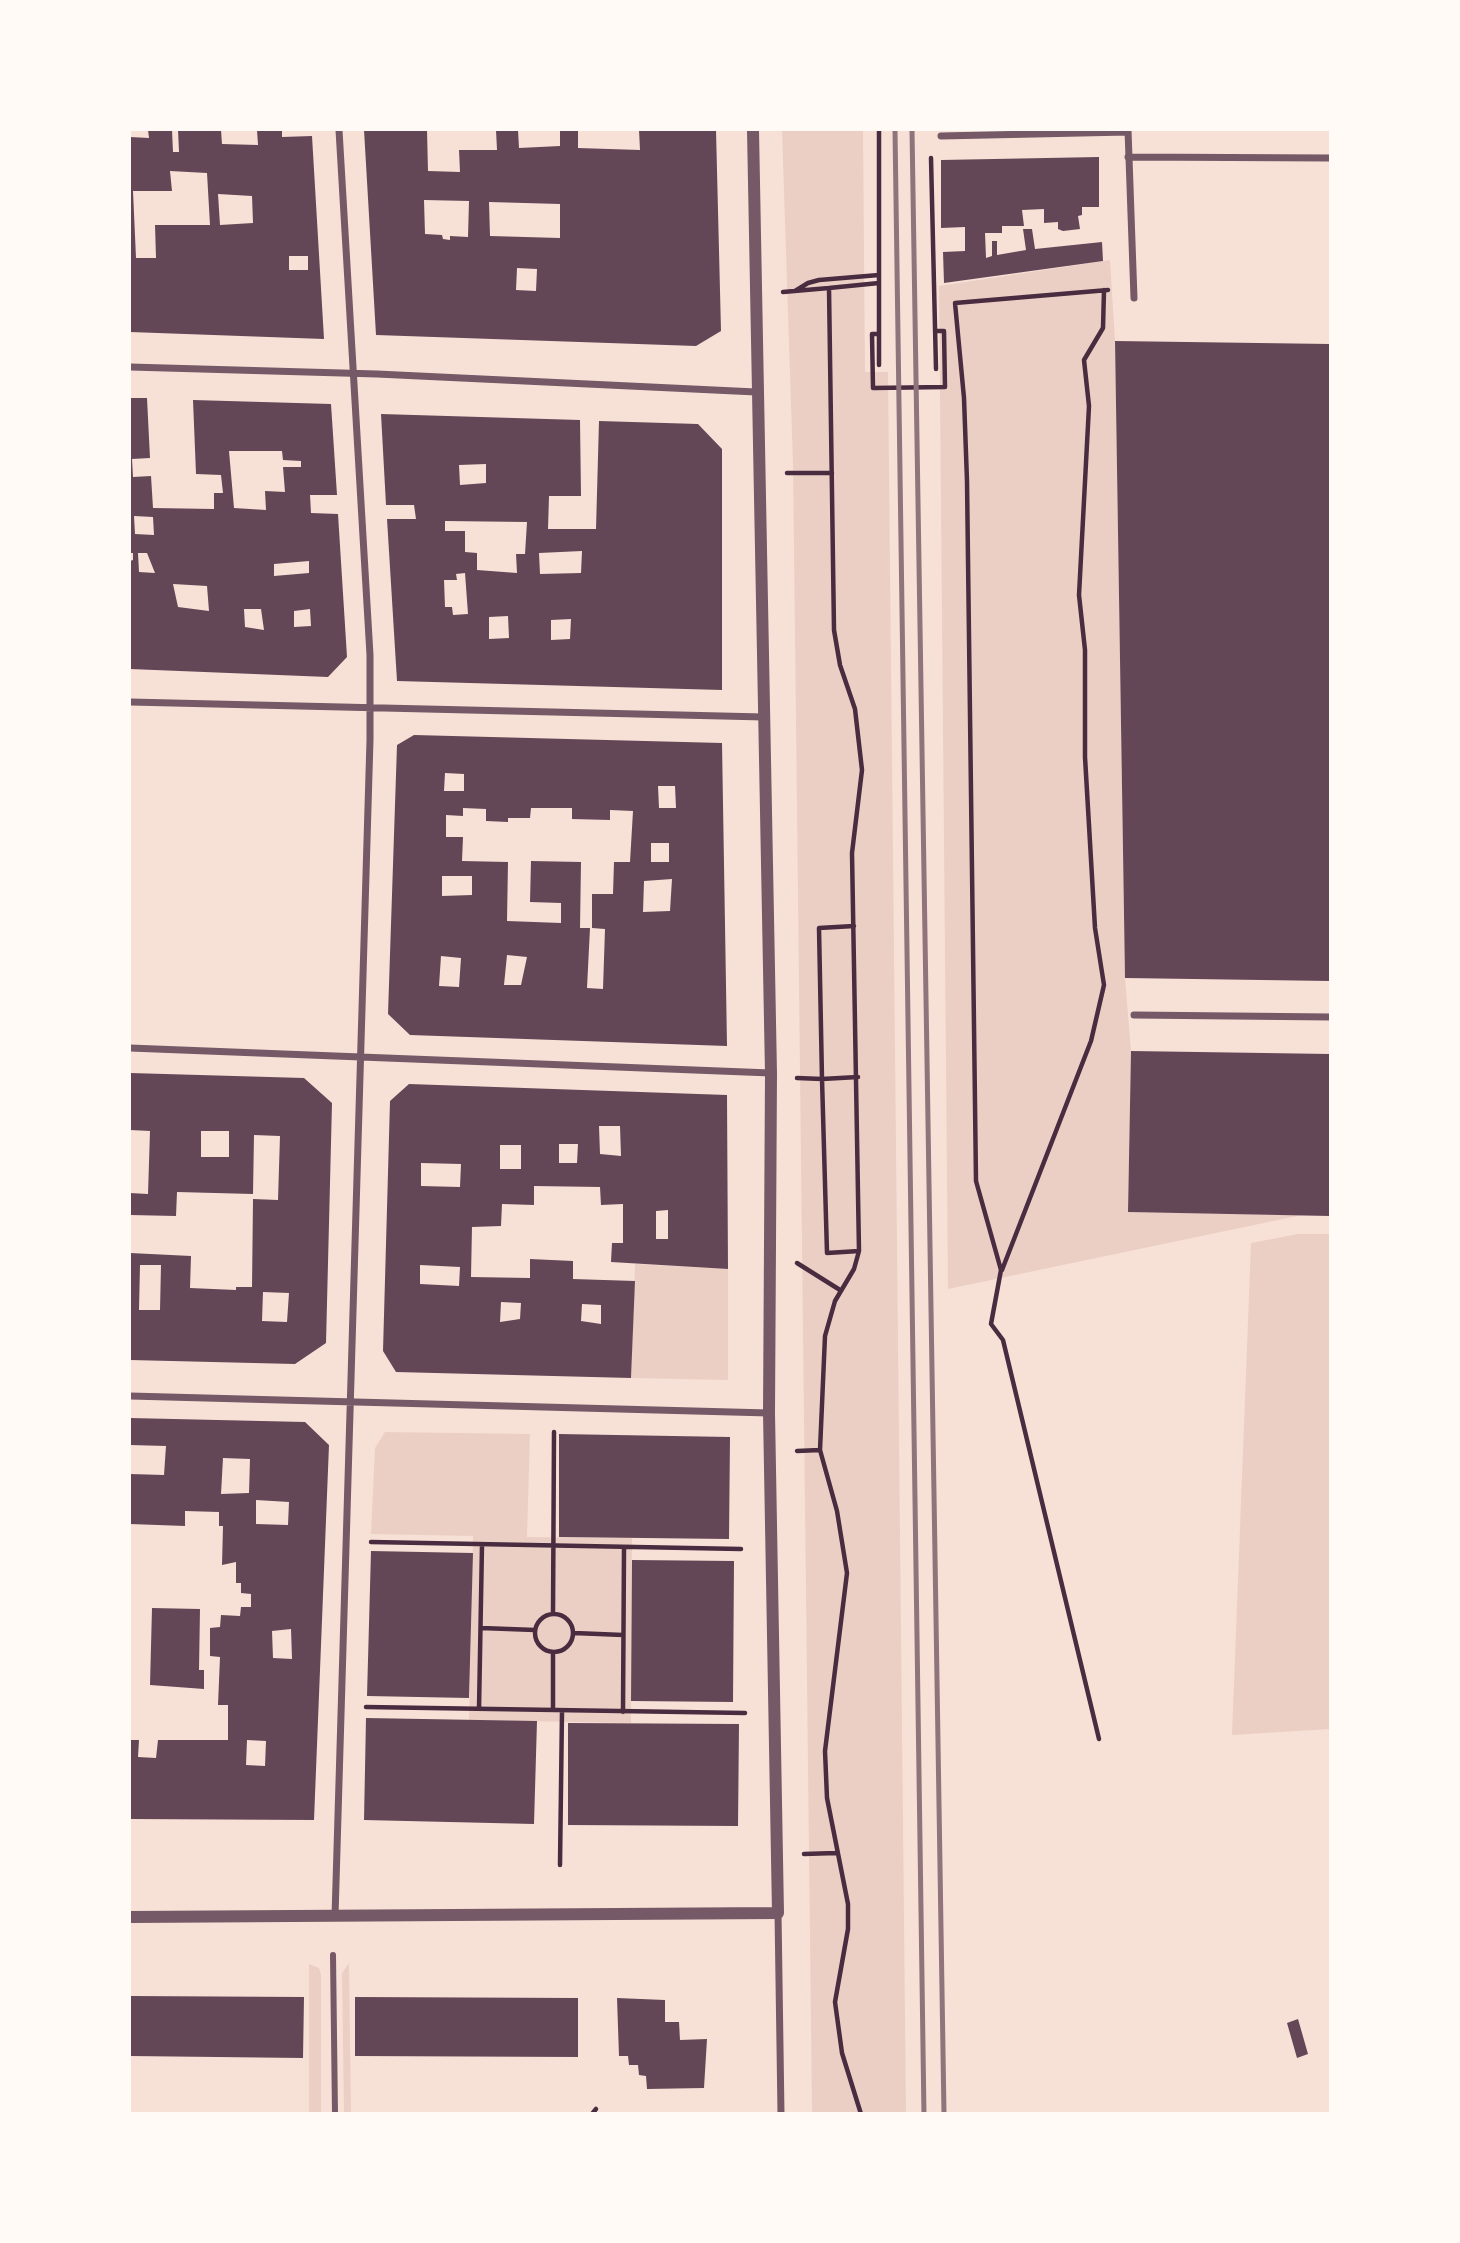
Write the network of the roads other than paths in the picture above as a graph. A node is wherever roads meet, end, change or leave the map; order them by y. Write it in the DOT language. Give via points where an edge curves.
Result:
graph roads {
  1 [pos="339,130"];
  2 [pos="753,130"];
  3 [pos="1128,131"];
  4 [pos="941,136"];
  5 [pos="1128,157"];
  6 [pos="1331,158"];
  7 [pos="1134,298"];
  8 [pos="130,367"];
  9 [pos="354,373"];
  10 [pos="756,391"];
  11 [pos="130,702"];
  12 [pos="370,708"];
  13 [pos="764,717"];
  14 [pos="1134,1015"];
  15 [pos="1331,1017"];
  16 [pos="130,1048"];
  17 [pos="359,1057"];
  18 [pos="771,1073"];
  19 [pos="130,1396"];
  20 [pos="350,1402"];
  21 [pos="769,1413"];
  22 [pos="778,1913"];
  23 [pos="335,1916"];
  24 [pos="130,1917"];
  25 [pos="333,1955"];
  26 [pos="335,2113"];
  27 [pos="780,2113"];
  1 -- 9 [label="street"];
  2 -- 10 [label="street"];
  3 -- 4 [label="street"];
  3 -- 5 [label="street"];
  5 -- 6 [label="street"];
  5 -- 7 [label="street"];
  8 -- 9 [label="street"];
  9 -- 10 [label="street"];
  9 -- 12 [label="street"];
  10 -- 13 [label="street"];
  11 -- 12 [label="street"];
  12 -- 13 [label="street"];
  12 -- 17 [label="street"];
  13 -- 18 [label="street"];
  14 -- 15 [label="street"];
  16 -- 17 [label="street"];
  17 -- 18 [label="street"];
  17 -- 20 [label="street"];
  18 -- 21 [label="street"];
  19 -- 20 [label="street"];
  20 -- 21 [label="street"];
  20 -- 23 [label="street"];
  21 -- 22 [label="street"];
  22 -- 23 [label="street"];
  22 -- 27 [label="street"];
  23 -- 24 [label="street"];
  25 -- 26 [label="street"];
}
